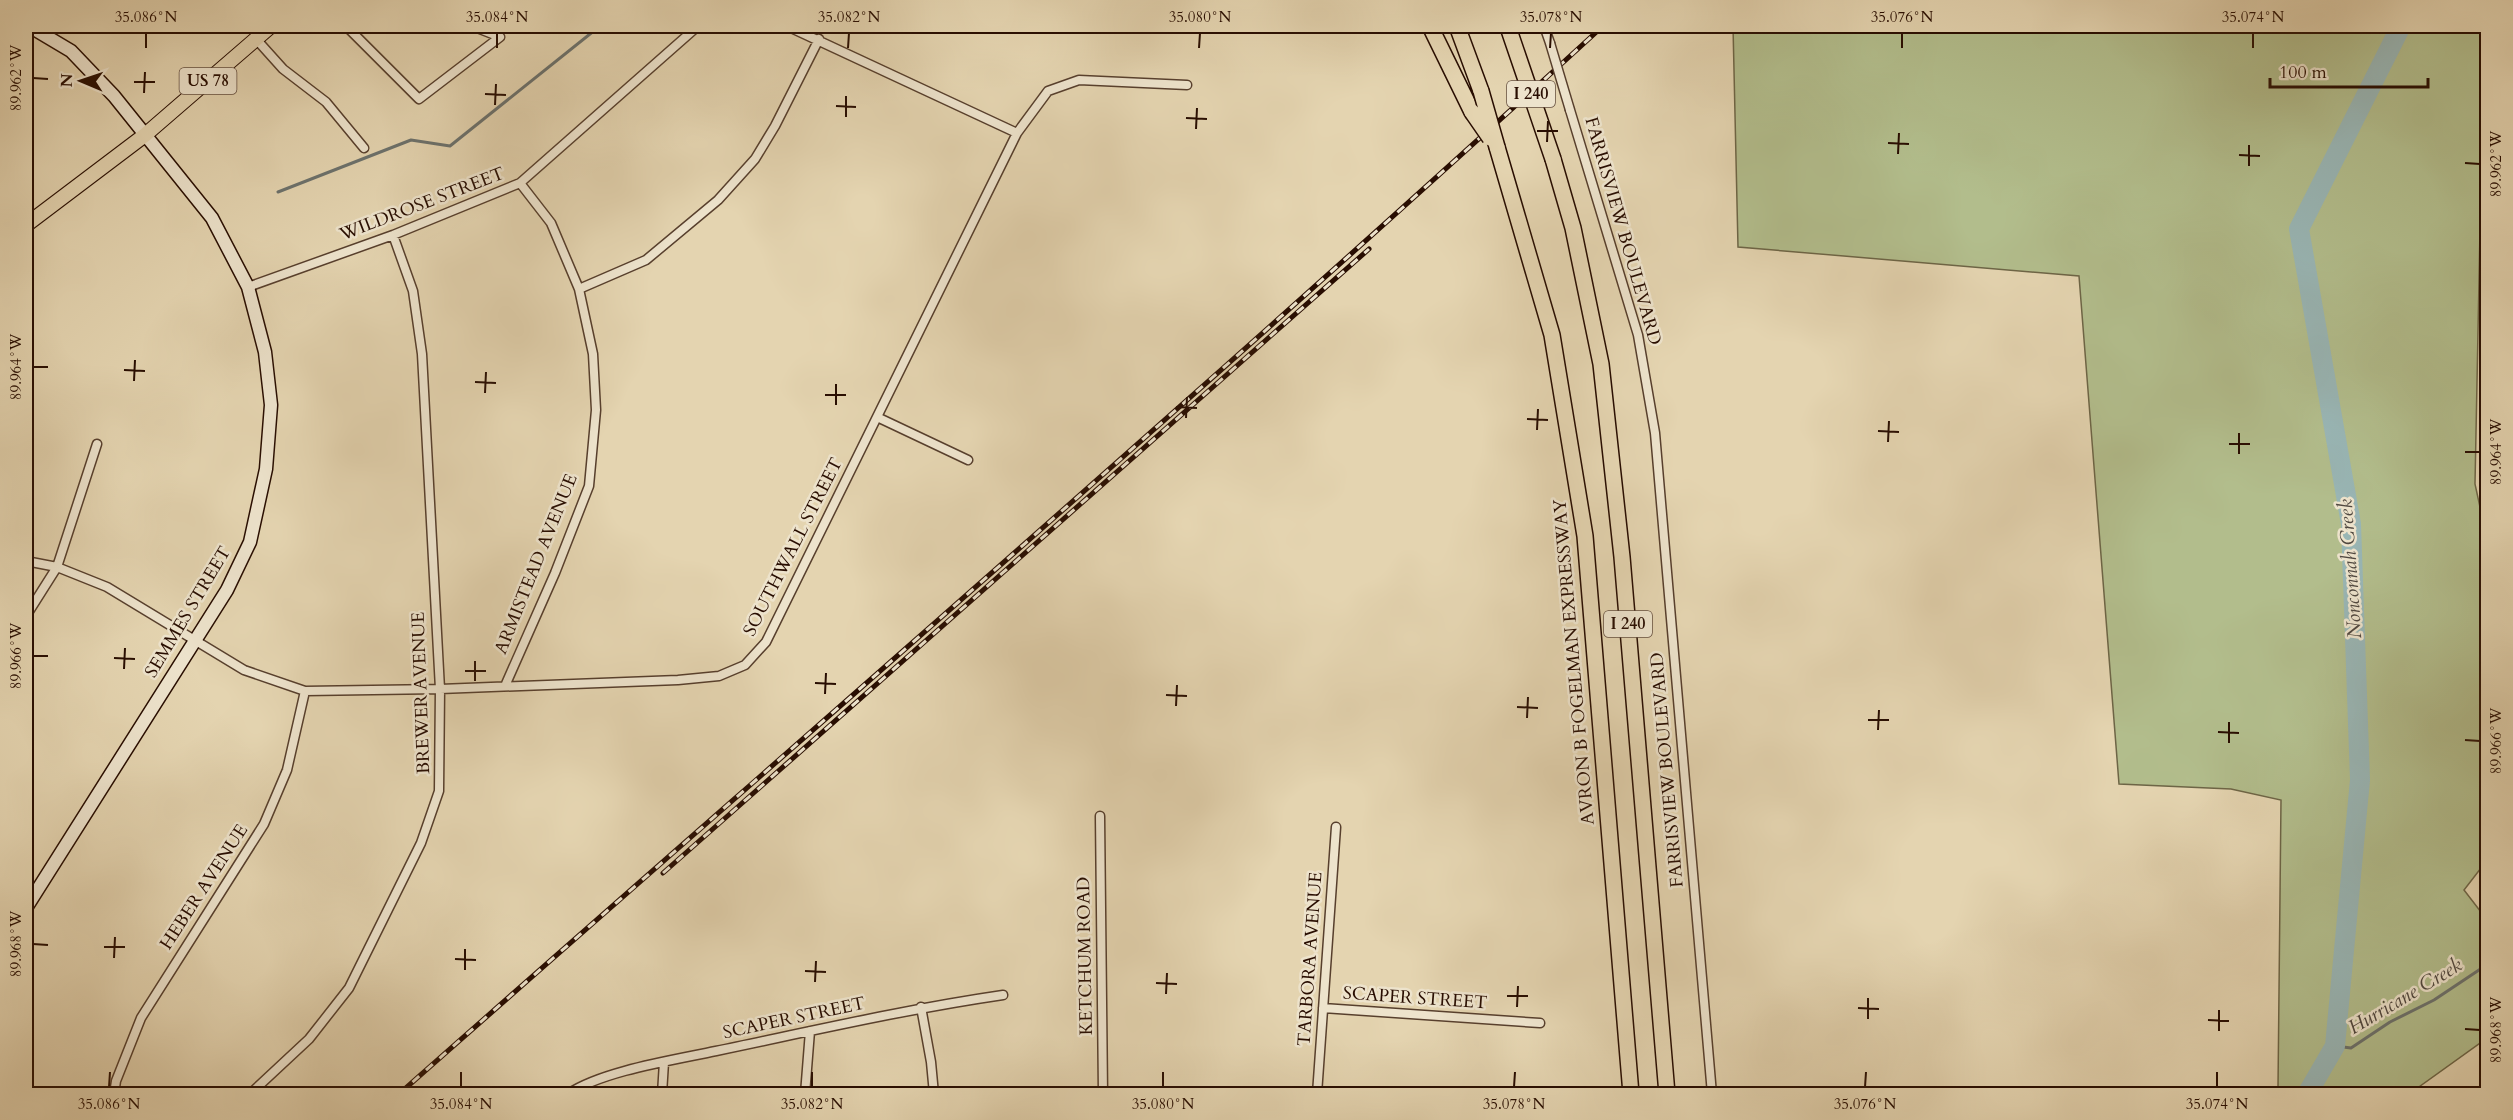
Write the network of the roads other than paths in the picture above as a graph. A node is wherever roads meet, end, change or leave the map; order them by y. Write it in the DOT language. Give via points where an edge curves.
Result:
graph roads {
  1 [pos="29,26"];
  2 [pos="271,26"];
  3 [pos="346,26"];
  4 [pos="472,26"];
  5 [pos="698,26"];
  6 [pos="787,26"];
  7 [pos="1430,26"];
  8 [pos="1457,26"];
  9 [pos="1544,26"];
  10 [pos="1508,28"];
  11 [pos="255,39"];
  12 [pos="819,39"];
  13 [pos="1187,85"];
  14 [pos="1017,133"];
  15 [pos="144,135"];
  16 [pos="1497,147"];
  17 [pos="364,148"];
  18 [pos="519,183"];
  19 [pos="26,225"];
  20 [pos="393,235"];
  21 [pos="248,287"];
  22 [pos="579,289"];
  23 [pos="877,417"];
  24 [pos="97,444"];
  25 [pos="968,460"];
  26 [pos="26,561"];
  27 [pos="57,567"];
  28 [pos="26,616"];
  29 [pos="195,640"];
  30 [pos="505,686"];
  31 [pos="440,689"];
  32 [pos="305,691"];
  33 [pos="1100,816"];
  34 [pos="1336,827"];
  35 [pos="26,908"];
  36 [pos="1003,995"];
  37 [pos="921,1007"];
  38 [pos="1323,1008"];
  39 [pos="1540,1023"];
  40 [pos="810,1031"];
  41 [pos="664,1062"];
  42 [pos="114,1095"];
  43 [pos="250,1095"];
  44 [pos="568,1095"];
  45 [pos="662,1095"];
  46 [pos="805,1095"];
  47 [pos="934,1095"];
  48 [pos="1103,1095"];
  49 [pos="1317,1095"];
  50 [pos="1631,1095"];
  51 [pos="1667,1095"];
  52 [pos="1712,1095"];
  1 -- 15 [label="main road, SEMMES STREET" via="71,51 101,80"];
  2 -- 11 [label="main road, US 78"];
  3 -- 4 [label="street" via="419,99 500,37"];
  5 -- 18 [label="street, WILDROSE STREET"];
  6 -- 12 [label="street"];
  7 -- 16 [label="highway, bridge" via="1472,112"];
  8 -- 16 [label="highway, AVRON B FOGELMAN EXPRESSWAY / I 240, bridge"];
  9 -- 52 [label="street, FARRISVIEW BOULEVARD, bridge" via="1638,335 1655,433"];
  10 -- 51 [label="highway, I 240, bridge" via="1573,228 1601,364 1622,557"];
  11 -- 15 [label="main road, US 78"];
  11 -- 17 [label="street" via="283,69 326,102"];
  12 -- 14 [label="street"];
  12 -- 22 [label="street" via="755,159 718,200 646,260"];
  13 -- 14 [label="street, SOUTHWALL STREET" via="1079,80 1048,91"];
  14 -- 23 [label="street, SOUTHWALL STREET"];
  15 -- 19 [label="main road, US 78"];
  15 -- 21 [label="main road, SEMMES STREET" via="212,218"];
  16 -- 50 [label="highway, AVRON B FOGELMAN EXPRESSWAY / I 240" via="1552,335 1585,536"];
  18 -- 20 [label="street, WILDROSE STREET"];
  18 -- 22 [label="street, ARMISTEAD AVENUE" via="551,223"];
  20 -- 21 [label="street, WILDROSE STREET"];
  20 -- 31 [label="street, BREWER AVENUE" via="413,291 422,354"];
  21 -- 29 [label="main road, SEMMES STREET" via="265,352 271,405 266,469 250,542 227,590"];
  22 -- 30 [label="street, ARMISTEAD AVENUE" via="593,354 596,410 589,486"];
  23 -- 25 [label="street"];
  23 -- 30 [label="street, SOUTHWALL STREET" via="766,642 745,665 719,676 678,680"];
  24 -- 27 [label="street"];
  26 -- 27 [label="street, SOUTHWALL STREET"];
  27 -- 28 [label="street"];
  27 -- 29 [label="street, SOUTHWALL STREET" via="107,587"];
  29 -- 32 [label="street, SOUTHWALL STREET" via="244,670"];
  29 -- 35 [label="main road, SEMMES STREET"];
  30 -- 31 [label="street, SOUTHWALL STREET"];
  31 -- 32 [label="street, SOUTHWALL STREET"];
  31 -- 43 [label="street, BREWER AVENUE" via="440,791 422,843 349,988 309,1039"];
  32 -- 42 [label="street, HEBER AVENUE" via="287,770 264,824 141,1018"];
  33 -- 48 [label="street, KETCHUM ROAD"];
  34 -- 38 [label="street, TARBORA AVENUE"];
  36 -- 37 [label="street, SCAPER STREET"];
  37 -- 40 [label="street, SCAPER STREET"];
  37 -- 47 [label="street"];
  38 -- 39 [label="street, SCAPER STREET"];
  38 -- 49 [label="street, TARBORA AVENUE"];
  40 -- 41 [label="street, SCAPER STREET"];
  40 -- 46 [label="street"];
  41 -- 44 [label="street, SCAPER STREET" via="594,1081"];
  41 -- 45 [label="street"];
}
